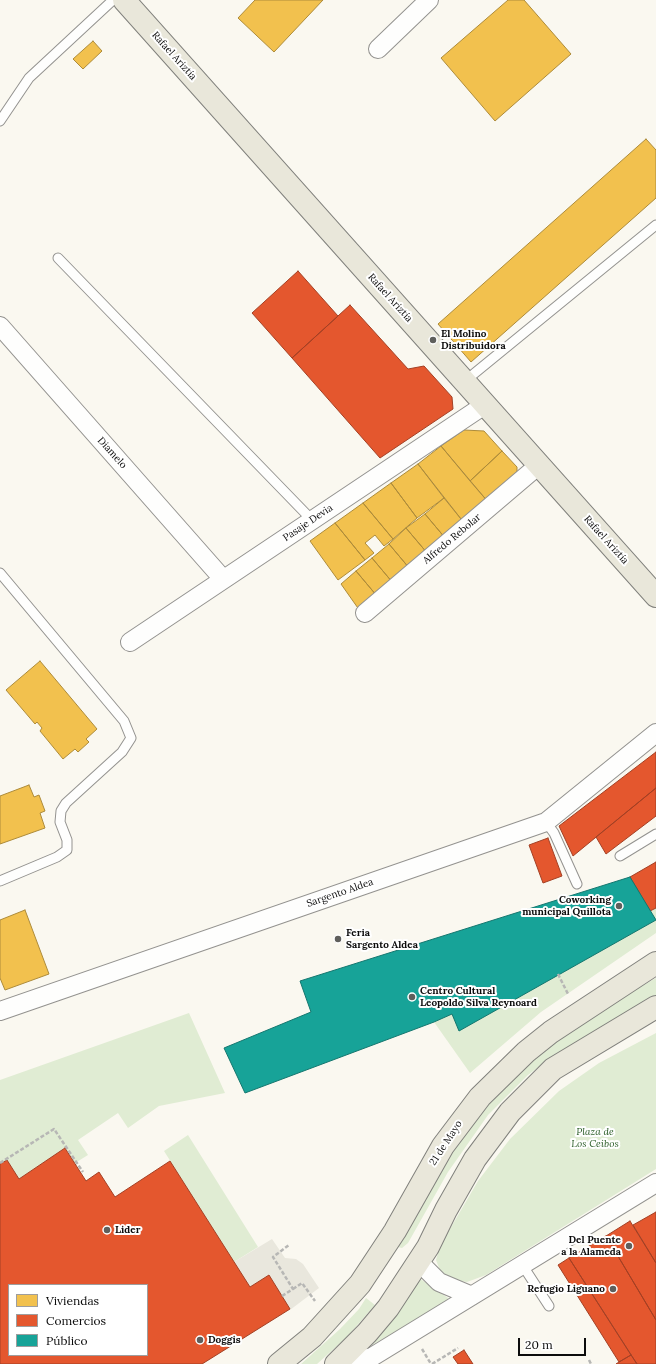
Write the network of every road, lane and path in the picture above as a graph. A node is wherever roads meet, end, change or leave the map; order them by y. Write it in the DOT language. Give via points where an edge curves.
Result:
graph roads {
  1 [pos="114,0"];
  2 [pos="124,0"];
  3 [pos="429,0"];
  4 [pos="378,49"];
  5 [pos="0,121"];
  6 [pos="656,225"];
  7 [pos="58,258"];
  8 [pos="0,326"];
  9 [pos="465,381"];
  10 [pos="486,404"];
  11 [pos="539,465"];
  12 [pos="312,520"];
  13 [pos="0,573"];
  14 [pos="223,579"];
  15 [pos="656,596"];
  16 [pos="365,613"];
  17 [pos="130,642"];
  18 [pos="656,733"];
  19 [pos="546,822"];
  20 [pos="656,834"];
  21 [pos="620,856"];
  22 [pos="0,881"];
  23 [pos="577,884"];
  24 [pos="656,963"];
  25 [pos="656,1007"];
  26 [pos="0,1011"];
  27 [pos="0,1163"];
  28 [pos="83,1172"];
  29 [pos="656,1183"];
  30 [pos="289,1245"];
  31 [pos="419,1262"];
  32 [pos="523,1266"];
  33 [pos="293,1289"];
  34 [pos="282,1296"];
  35 [pos="472,1296"];
  36 [pos="549,1306"];
  37 [pos="329,1320"];
  38 [pos="421,1347"];
  39 [pos="458,1348"];
  40 [pos="375,1360"];
  41 [pos="589,1360"];
  42 [pos="279,1364"];
  43 [pos="336,1364"];
  44 [pos="347,1364"];
  45 [pos="432,1364"];
  46 [pos="591,1364"];
  1 -- 5 [label="lane" via="34,73"];
  2 -- 9 [label="main road, Rafael Ariztía"];
  3 -- 4 [label="street"];
  6 -- 9 [label="lane"];
  7 -- 12 [label="lane"];
  8 -- 14 [label="street, Diamelo"];
  9 -- 10 [label="main road, Rafael Ariztía"];
  10 -- 11 [label="main road, Rafael Ariztía"];
  10 -- 12 [label="street, Pasaje Devia"];
  11 -- 15 [label="main road, Rafael Ariztía"];
  11 -- 16 [label="street, Alfredo Rebolar"];
  12 -- 14 [label="street, Pasaje Devia"];
  13 -- 22 [label="lane" via="124,721 131,738 122,752 66,803 61,811 60,822 68,840 67,850 57,857"];
  14 -- 17 [label="street, Pasaje Devia"];
  18 -- 19 [label="street, Sargento Aldea"];
  19 -- 23 [label="lane" via="554,833"];
  19 -- 26 [label="street, Sargento Aldea"];
  20 -- 21 [label="lane"];
  24 -- 37 [label="main road, 21 de Mayo" via="551,1032 526,1052 480,1097 443,1146 378,1258"];
  25 -- 31 [label="main road" via="553,1069 510,1112 475,1159"];
  27 -- 28 [label="path" via="54,1128"];
  29 -- 32 [label="street"];
  30 -- 33 [label="path" via="273,1257"];
  31 -- 35 [label="street" via="439,1282"];
  31 -- 43 [label="main road" via="388,1308"];
  32 -- 35 [label="street"];
  32 -- 36 [label="lane"];
  33 -- 34 [label="path"];
  33 -- 37 [label="path" via="302,1283"];
  35 -- 40 [label="street"];
  37 -- 42 [label="main road, 21 de Mayo"];
  38 -- 45 [label="path"];
  39 -- 45 [label="path"];
  40 -- 44 [label="street"];
  41 -- 46 [label="path"];
}
